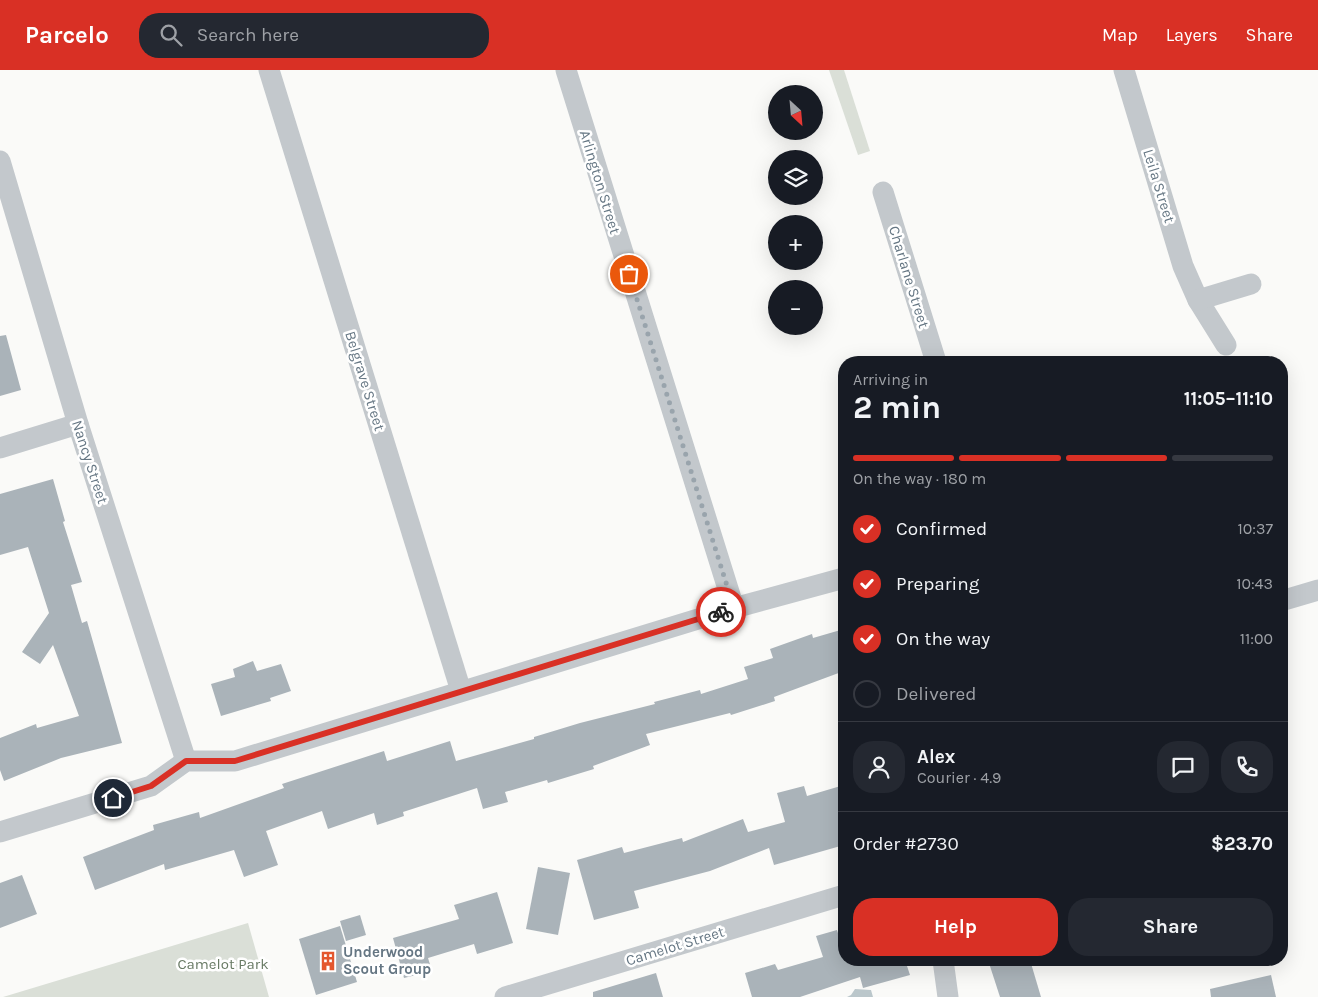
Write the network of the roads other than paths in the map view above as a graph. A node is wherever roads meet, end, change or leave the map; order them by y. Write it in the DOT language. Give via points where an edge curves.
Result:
graph roads {
  1 [pos="269,70"];
  2 [pos="566,70"];
  3 [pos="1124,70"];
  4 [pos="0,161"];
  5 [pos="883,192"];
  6 [pos="1251,284"];
  7 [pos="1198,300"];
  8 [pos="1226,345"];
  9 [pos="934,356"];
  10 [pos="78,424"];
  11 [pos="0,448"];
  12 [pos="838,580"];
  13 [pos="1318,590"];
  14 [pos="1288,599"];
  15 [pos="734,608"];
  16 [pos="461,691"];
  17 [pos="186,761"];
  18 [pos="0,832"];
  19 [pos="838,897"];
  20 [pos="944,966"];
  21 [pos="557,990"];
  22 [pos="505,997"];
  23 [pos="948,997"];
  1 -- 16 [label="street, Belgrave Street"];
  2 -- 15 [label="street, Arlington Street"];
  3 -- 7 [label="street, Leila Street" via="1183,266"];
  4 -- 10 [label="street, Nancy Street"];
  5 -- 9 [label="street, Charlane Street"];
  6 -- 7 [label="street"];
  7 -- 8 [label="street, Leila Street"];
  10 -- 11 [label="street"];
  10 -- 17 [label="street, Nancy Street"];
  12 -- 15 [label="street"];
  13 -- 14 [label="street"];
  15 -- 16 [label="street"];
  16 -- 17 [label="street" via="235,761"];
  17 -- 18 [label="street" via="151,786"];
  19 -- 21 [label="street, Camelot Street"];
  20 -- 23 [label="street"];
  21 -- 22 [label="street, Camelot Street"];
}
